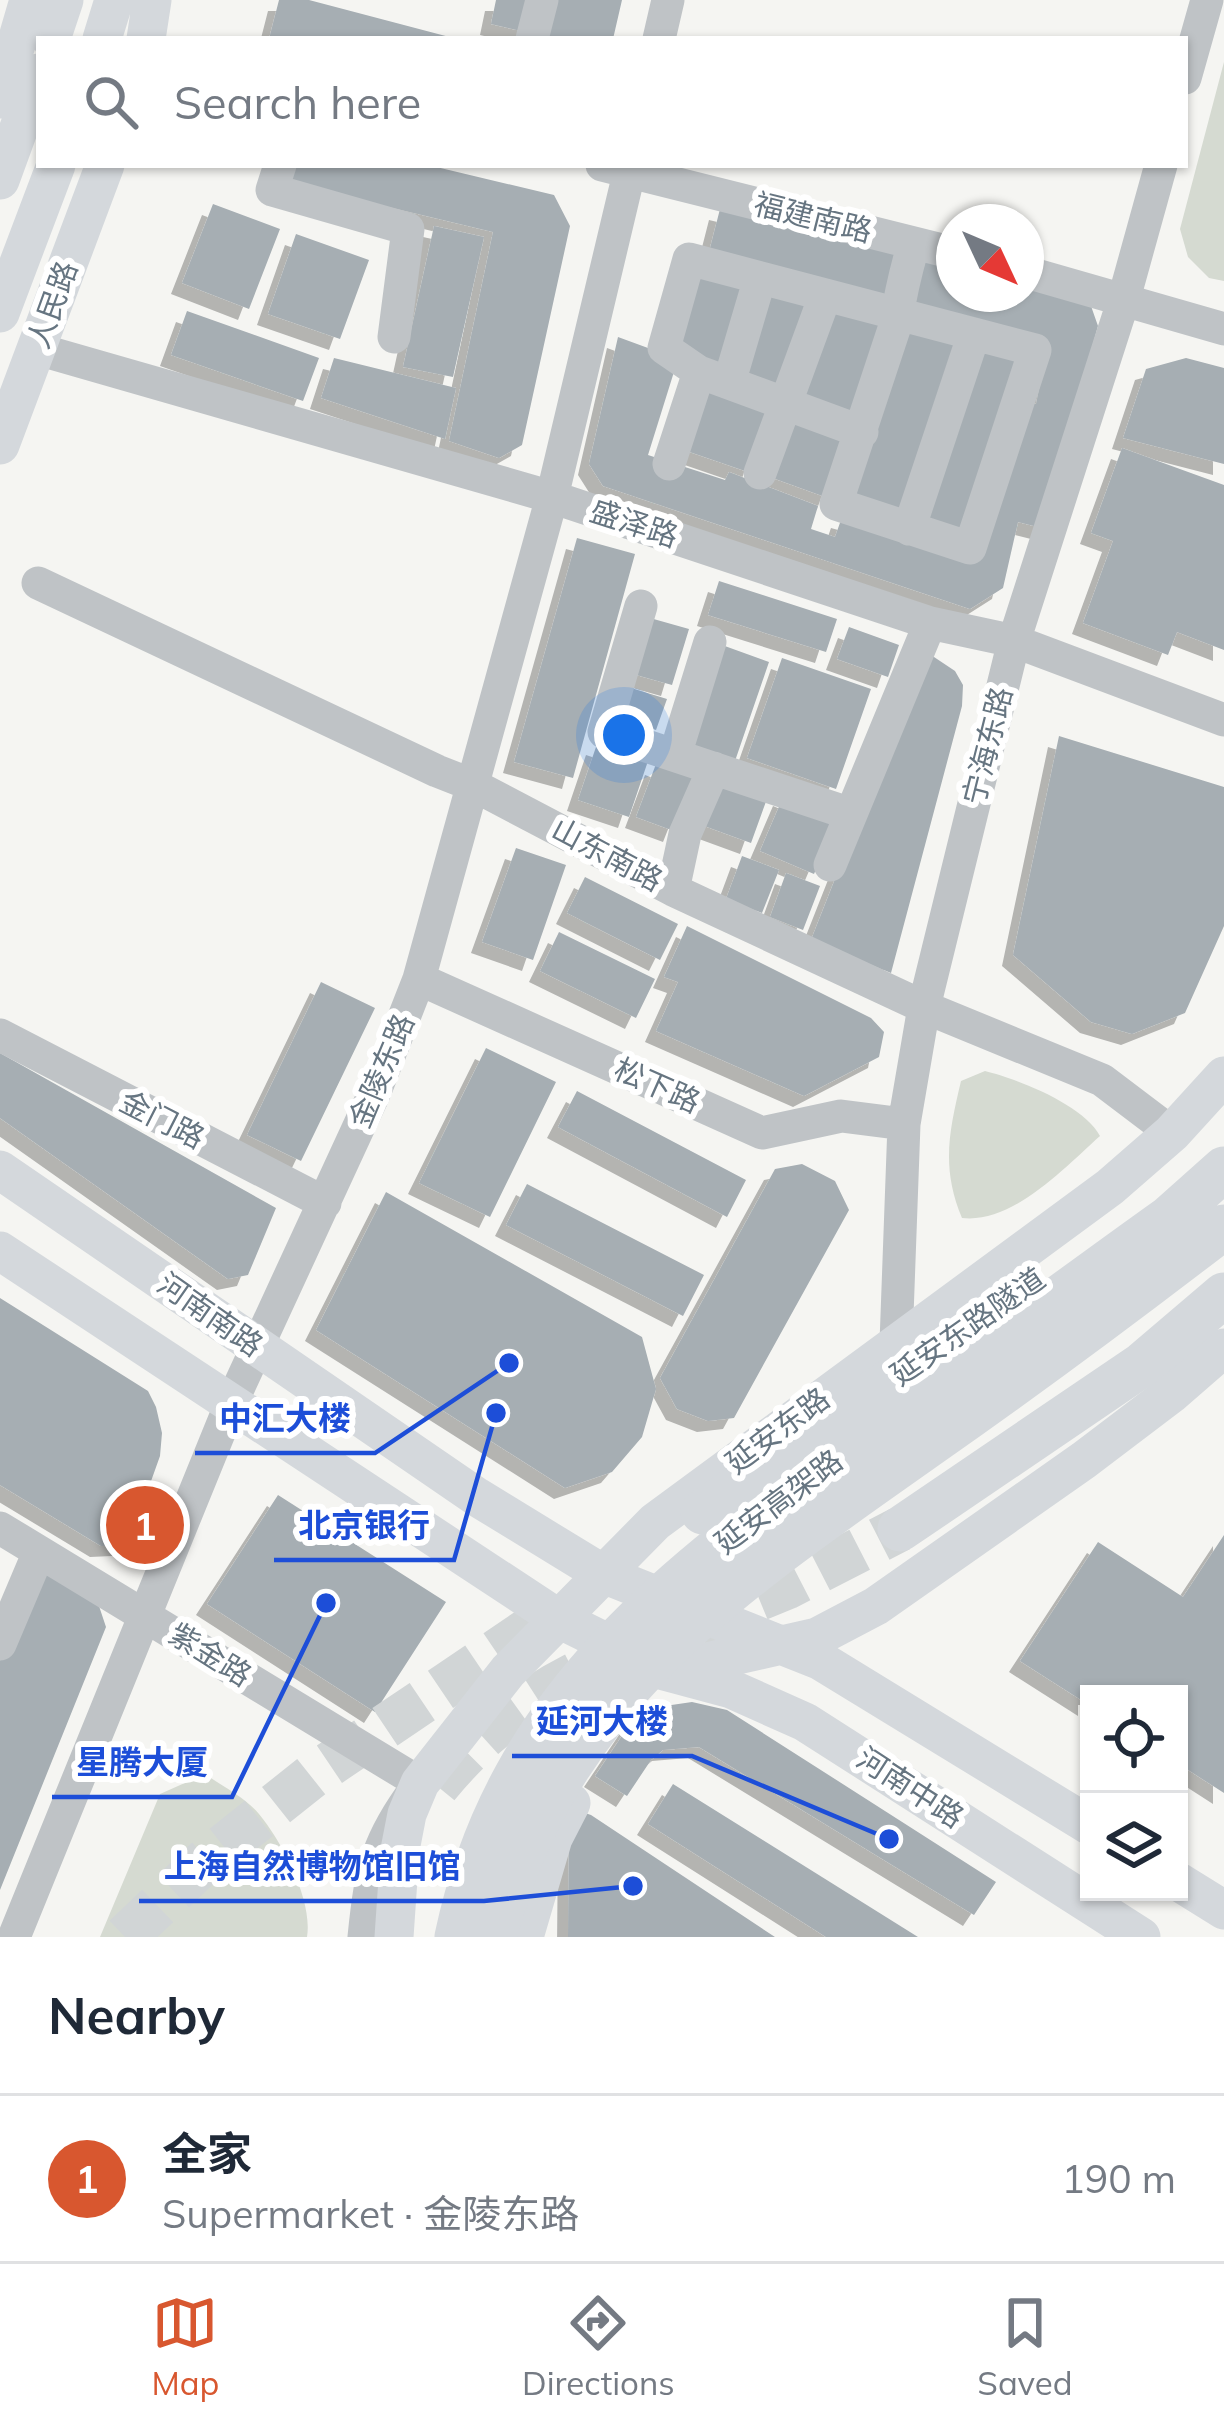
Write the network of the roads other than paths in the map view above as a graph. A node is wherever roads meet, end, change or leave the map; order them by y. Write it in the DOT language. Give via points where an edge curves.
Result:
graph roads {
  1 [pos="29,0"];
  2 [pos="64,0"];
  3 [pos="113,0"];
  4 [pos="152,0"];
  5 [pos="542,0"];
  6 [pos="668,0"];
  7 [pos="1207,0"];
  8 [pos="52,36"];
  9 [pos="103,36"];
  10 [pos="146,36"];
  11 [pos="533,36"];
  12 [pos="660,36"];
  13 [pos="1188,68"];
  14 [pos="36,81"];
  15 [pos="0,99"];
  16 [pos="55,168"];
  17 [pos="104,168"];
  18 [pos="279,168"];
  19 [pos="621,168"];
  20 [pos="625,168"];
  21 [pos="1160,168"];
  22 [pos="0,180"];
  23 [pos="914,243"];
  24 [pos="936,248"];
  25 [pos="760,278"];
  26 [pos="1044,278"];
  27 [pos="825,296"];
  28 [pos="1123,302"];
  29 [pos="0,313"];
  30 [pos="897,314"];
  31 [pos="1224,328"];
  32 [pos="974,334"];
  33 [pos="394,337"];
  34 [pos="38,349"];
  35 [pos="714,378"];
  36 [pos="786,405"];
  37 [pos="862,432"];
  38 [pos="0,445"];
  39 [pos="670,464"];
  40 [pos="760,473"];
  41 [pos="552,497"];
  42 [pos="909,529"];
  43 [pos="38,583"];
  44 [pos="641,606"];
  45 [pos="930,623"];
  46 [pos="1014,641"];
  47 [pos="710,642"];
  48 [pos="1224,719"];
  49 [pos="675,755"];
  50 [pos="714,768"];
  51 [pos="476,785"];
  52 [pos="851,814"];
  53 [pos="830,865"];
  54 [pos="673,890"];
  55 [pos="419,979"];
  56 [pos="924,1006"];
  57 [pos="0,1035"];
  58 [pos="1224,1076"];
  59 [pos="904,1124"];
  60 [pos="1224,1131"];
  61 [pos="1172,1132"];
  62 [pos="1224,1169"];
  63 [pos="0,1170"];
  64 [pos="325,1203"];
  65 [pos="1224,1227"];
  66 [pos="1224,1244"];
  67 [pos="0,1251"];
  68 [pos="1224,1295"];
  69 [pos="896,1343"];
  70 [pos="255,1346"];
  71 [pos="1224,1348"];
  72 [pos="230,1406"];
  73 [pos="703,1512"];
  74 [pos="0,1528"];
  75 [pos="899,1528"];
  76 [pos="39,1552"];
  77 [pos="603,1574"];
  78 [pos="664,1601"];
  79 [pos="144,1614"];
  80 [pos="571,1627"];
  81 [pos="0,1644"];
  82 [pos="784,1647"];
  83 [pos="664,1672"];
  84 [pos="420,1783"];
  85 [pos="1080,1819"];
  86 [pos="1188,1888"];
  87 [pos="1224,1910"];
  88 [pos="14,1937"];
  89 [pos="364,1937"];
  90 [pos="394,1937"];
  91 [pos="458,1937"];
  92 [pos="492,1937"];
  93 [pos="524,1937"];
  94 [pos="1141,1937"];
  1 -- 15 [label="main road"];
  2 -- 8 [label="main road"];
  3 -- 9 [label="main road"];
  4 -- 10 [label="main road"];
  5 -- 11 [label="street"];
  6 -- 12 [label="street"];
  7 -- 13 [label="street"];
  14 -- 22 [label="main road"];
  16 -- 29 [label="main road"];
  17 -- 34 [label="main road, 人民路"];
  18 -- 33 [label="street" via="272,190 408,229"];
  19 -- 41 [label="street, 金陵东路"];
  20 -- 23 [label="street, 福建南路"];
  21 -- 28 [label="street, 宁海东路"];
  23 -- 24 [label="street, 福建南路"];
  23 -- 30 [label="street"];
  25 -- 27 [label="street"];
  25 -- 35 [label="street"];
  25 -- 35 [label="street" via="689,259 664,348"];
  26 -- 28 [label="street"];
  27 -- 30 [label="street"];
  27 -- 36 [label="street"];
  28 -- 31 [label="street"];
  28 -- 46 [label="street, 宁海东路"];
  30 -- 32 [label="street"];
  30 -- 37 [label="street"];
  32 -- 42 [label="street"];
  32 -- 42 [label="street" via="1035,350 970,548"];
  34 -- 38 [label="main road, 人民路"];
  34 -- 41 [label="street, 盛泽路"];
  35 -- 36 [label="street"];
  35 -- 39 [label="street"];
  36 -- 37 [label="street"];
  36 -- 40 [label="street"];
  37 -- 42 [label="street" via="836,504"];
  41 -- 45 [label="street, 盛泽路"];
  41 -- 51 [label="street, 金陵东路"];
  43 -- 51 [label="street, 山东南路"];
  44 -- 49 [label="street" via="604,731"];
  45 -- 46 [label="street, 盛泽路"];
  45 -- 52 [label="street"];
  46 -- 48 [label="street, 盛泽路"];
  46 -- 56 [label="street, 宁海东路"];
  47 -- 49 [label="street"];
  49 -- 50 [label="street"];
  50 -- 52 [label="street"];
  50 -- 54 [label="street"];
  51 -- 54 [label="street, 山东南路"];
  51 -- 55 [label="street, 金陵东路"];
  52 -- 53 [label="street"];
  54 -- 56 [label="street, 山东南路"];
  55 -- 59 [label="street, 松下路" via="762,1133 841,1116"];
  55 -- 64 [label="street, 金陵东路"];
  56 -- 59 [label="street, 宁海东路"];
  56 -- 61 [label="street, 山东南路" via="1102,1080"];
  57 -- 64 [label="street, 金门路"];
  58 -- 61 [label="main road, 延安东路"];
  59 -- 69 [label="street, 宁海东路"];
  60 -- 73 [label="highway, 延安东路隧道" via="1121,1222"];
  61 -- 69 [label="main road, 延安东路"];
  62 -- 91 [label="highway, 延安高架路" via="1169,1218 740,1528 629,1624 531,1748 478,1859"];
  63 -- 70 [label="main road, 河南南路"];
  64 -- 70 [label="street, 金陵东路"];
  65 -- 92 [label="highway, 延安高架路" via="681,1630 557,1784 518,1860"];
  66 -- 78 [label="main road, 延安东路" via="1082,1361 776,1558"];
  67 -- 72 [label="main road"];
  68 -- 75 [label="highway" via="1126,1376"];
  69 -- 77 [label="main road, 延安东路" via="655,1522"];
  70 -- 72 [label="street, 金陵东路"];
  70 -- 77 [label="main road, 河南南路"];
  71 -- 82 [label="main road" via="1084,1460 876,1606"];
  72 -- 79 [label="street, 金陵东路"];
  72 -- 80 [label="main road"];
  74 -- 76 [label="street, 紫金路"];
  76 -- 79 [label="street, 紫金路"];
  76 -- 81 [label="street"];
  77 -- 78 [label="main road, 河南南路"];
  77 -- 80 [label="main road, 延安东路"];
  78 -- 80 [label="main road, 延安东路"];
  78 -- 82 [label="main road, 河南中路"];
  79 -- 84 [label="street, 紫金路"];
  79 -- 88 [label="street, 金陵东路"];
  80 -- 83 [label="main road, 河南中路"];
  80 -- 84 [label="main road, 延安东路" via="468,1722"];
  82 -- 83 [label="main road"];
  82 -- 85 [label="main road, 河南中路" via="867,1686"];
  83 -- 92 [label="main road" via="600,1708 521,1790 497,1838 488,1896"];
  83 -- 93 [label="main road" via="592,1762 553,1838"];
  83 -- 94 [label="main road, 河南中路" via="805,1722"];
  84 -- 89 [label="street" via="380,1844"];
  84 -- 90 [label="main road, 延安东路" via="400,1850"];
  86 -- 87 [label="main road"];
}
